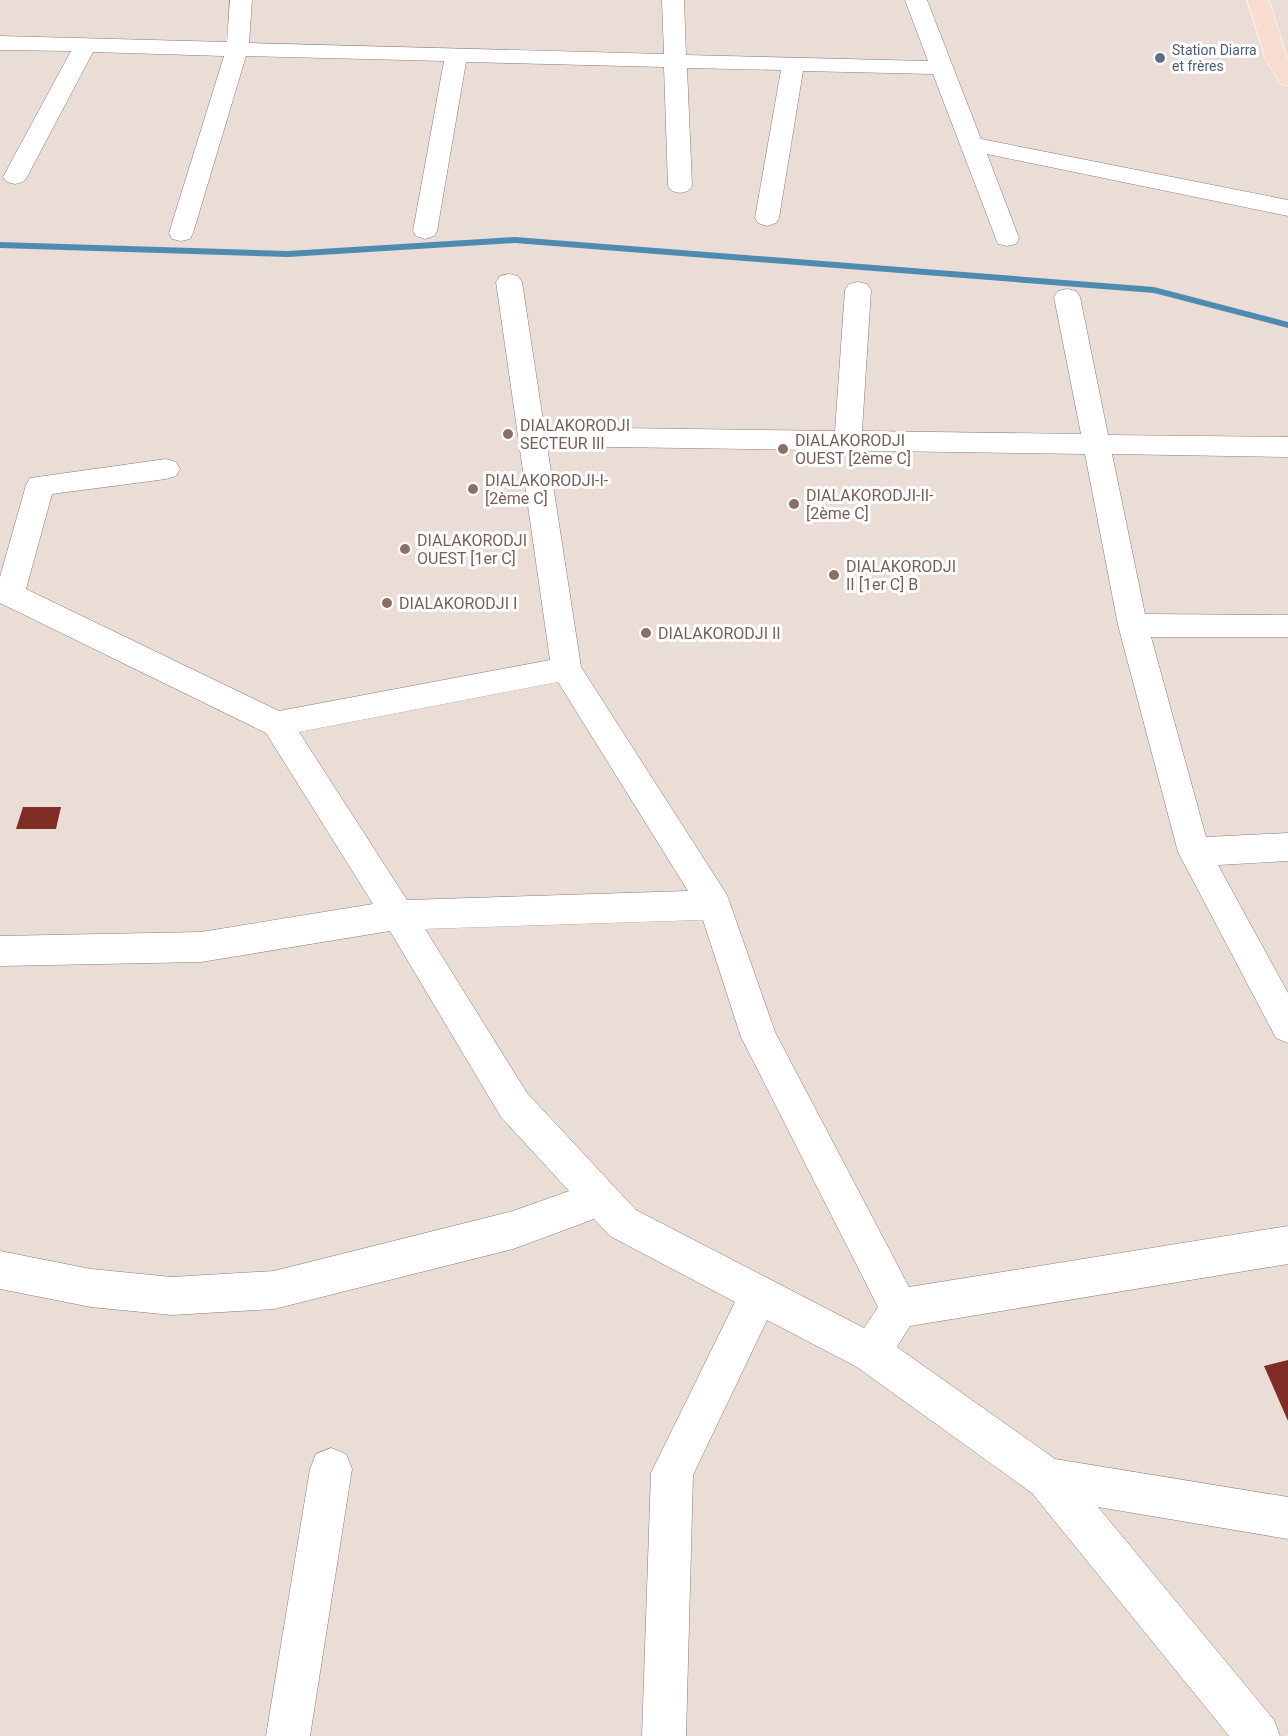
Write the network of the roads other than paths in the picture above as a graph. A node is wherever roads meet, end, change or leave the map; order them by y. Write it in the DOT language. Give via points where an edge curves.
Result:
graph roads {
  1 [pos="241,0"];
  2 [pos="673,0"];
  3 [pos="916,0"];
  4 [pos="1258,0"];
  5 [pos="0,43"];
  6 [pos="86,45"];
  7 [pos="237,50"];
  8 [pos="456,56"];
  9 [pos="675,62"];
  10 [pos="793,65"];
  11 [pos="942,68"];
  12 [pos="1288,79"];
  13 [pos="971,144"];
  14 [pos="15,177"];
  15 [pos="680,186"];
  16 [pos="1288,208"];
  17 [pos="767,218"];
  18 [pos="425,231"];
  19 [pos="180,233"];
  20 [pos="1007,238"];
  21 [pos="509,282"];
  22 [pos="858,290"];
  23 [pos="1066,297"];
  24 [pos="533,436"];
  25 [pos="848,441"];
  26 [pos="1096,444"];
  27 [pos="1288,447"];
  28 [pos="166,469"];
  29 [pos="5,591"];
  30 [pos="1133,625"];
  31 [pos="1288,626"];
  32 [pos="566,669"];
  33 [pos="277,724"];
  34 [pos="1288,847"];
  35 [pos="1194,852"];
  36 [pos="715,905"];
  37 [pos="399,915"];
  38 [pos="0,951"];
  39 [pos="1288,1027"];
  40 [pos="600,1198"];
  41 [pos="1288,1245"];
  42 [pos="0,1270"];
  43 [pos="759,1295"];
  44 [pos="899,1308"];
  45 [pos="871,1353"];
  46 [pos="331,1469"];
  47 [pos="1047,1478"];
  48 [pos="1288,1518"];
  49 [pos="288,1736"];
  50 [pos="664,1736"];
  51 [pos="1258,1736"];
  1 -- 7 [label="street"];
  2 -- 9 [label="street"];
  3 -- 11 [label="street"];
  4 -- 12 [label="main road" via="1277,60"];
  5 -- 6 [label="street"];
  6 -- 7 [label="street"];
  6 -- 14 [label="street"];
  7 -- 8 [label="street"];
  7 -- 19 [label="street"];
  8 -- 9 [label="street"];
  8 -- 18 [label="street"];
  9 -- 10 [label="street"];
  9 -- 15 [label="street"];
  10 -- 11 [label="street"];
  10 -- 17 [label="street"];
  11 -- 13 [label="street"];
  13 -- 16 [label="street"];
  13 -- 20 [label="street"];
  21 -- 24 [label="street"];
  22 -- 25 [label="street"];
  23 -- 26 [label="street"];
  24 -- 25 [label="street"];
  24 -- 32 [label="street"];
  25 -- 26 [label="street"];
  26 -- 27 [label="street"];
  26 -- 30 [label="street"];
  28 -- 29 [label="street" via="40,485"];
  29 -- 33 [label="street"];
  30 -- 31 [label="street"];
  30 -- 35 [label="street"];
  32 -- 33 [label="street"];
  32 -- 36 [label="street"];
  33 -- 37 [label="street"];
  34 -- 35 [label="street"];
  35 -- 39 [label="street"];
  36 -- 37 [label="street"];
  36 -- 44 [label="street" via="759,1037"];
  37 -- 38 [label="street" via="201,947"];
  37 -- 40 [label="street" via="514,1105"];
  40 -- 42 [label="street" via="513,1230 274,1290 172,1296 91,1288"];
  40 -- 43 [label="street" via="623,1223"];
  41 -- 44 [label="street"];
  43 -- 45 [label="street"];
  43 -- 50 [label="street" via="672,1473"];
  44 -- 45 [label="street"];
  45 -- 47 [label="street"];
  46 -- 49 [label="street"];
  47 -- 48 [label="street"];
  47 -- 51 [label="street"];
}
